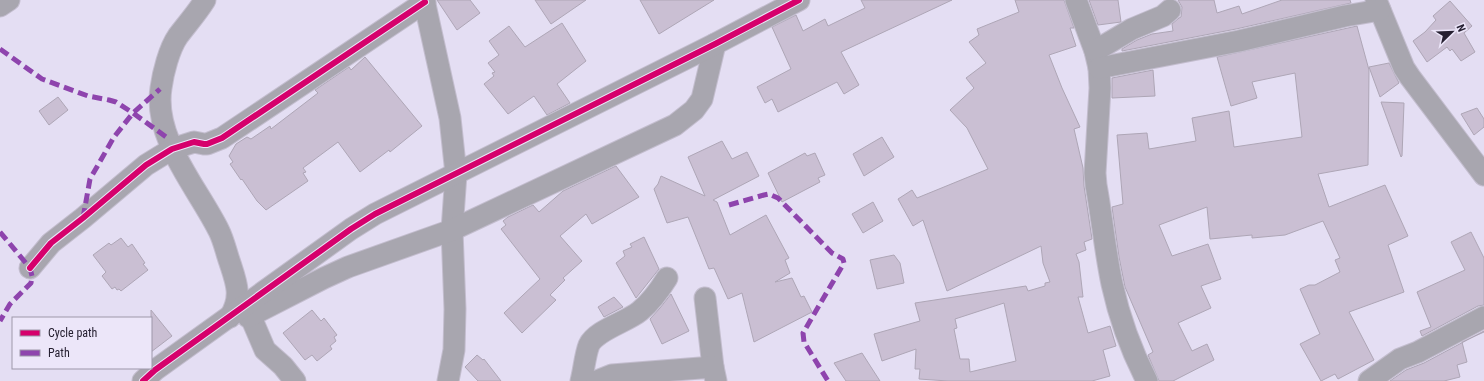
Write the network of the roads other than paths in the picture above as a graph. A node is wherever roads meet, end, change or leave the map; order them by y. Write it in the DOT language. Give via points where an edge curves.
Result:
graph roads {
  1 [pos="9,0"];
  2 [pos="205,0"];
  3 [pos="799,0"];
  4 [pos="1076,0"];
  5 [pos="425,1"];
  6 [pos="1378,5"];
  7 [pos="0,6"];
  8 [pos="1170,10"];
  9 [pos="715,44"];
  10 [pos="1097,60"];
  11 [pos="172,149"];
  12 [pos="456,174"];
  13 [pos="1484,175"];
  14 [pos="452,230"];
  15 [pos="30,268"];
  16 [pos="667,278"];
  17 [pos="705,298"];
  18 [pos="250,315"];
  19 [pos="230,317"];
  20 [pos="1484,318"];
  21 [pos="185,348"];
  22 [pos="715,374"];
  23 [pos="1372,380"];
  24 [pos="143,381"];
  25 [pos="295,381"];
  26 [pos="448,381"];
  27 [pos="581,381"];
  28 [pos="597,381"];
  29 [pos="1147,381"];
  1 -- 7 [label="street"];
  2 -- 11 [label="street" via="177,38 163,75 159,104"];
  3 -- 9 [label="street"];
  4 -- 10 [label="street"];
  5 -- 11 [label="street" via="222,138 208,144 194,142"];
  5 -- 12 [label="street" via="450,118"];
  6 -- 10 [label="street" via="1345,16 1239,41"];
  6 -- 13 [label="street" via="1404,68"];
  8 -- 10 [label="street" via="1163,16 1132,29"];
  9 -- 12 [label="street"];
  9 -- 14 [label="street" via="702,99 694,110 676,125"];
  10 -- 29 [label="street" via="1100,88 1096,185 1112,284 1124,326"];
  11 -- 15 [label="street" via="139,171 51,243"];
  11 -- 19 [label="street" via="220,232 238,295 236,308"];
  12 -- 14 [label="street"];
  12 -- 19 [label="street" via="363,221"];
  14 -- 18 [label="street" via="348,267"];
  14 -- 26 [label="street" via="454,350"];
  16 -- 27 [label="street" via="656,295 640,311 593,340 589,345"];
  17 -- 22 [label="street"];
  18 -- 21 [label="street"];
  18 -- 25 [label="street" via="264,350"];
  19 -- 21 [label="street"];
  20 -- 23 [label="street" via="1400,359"];
  21 -- 24 [label="street"];
  22 -- 28 [label="street" via="612,375"];
}
